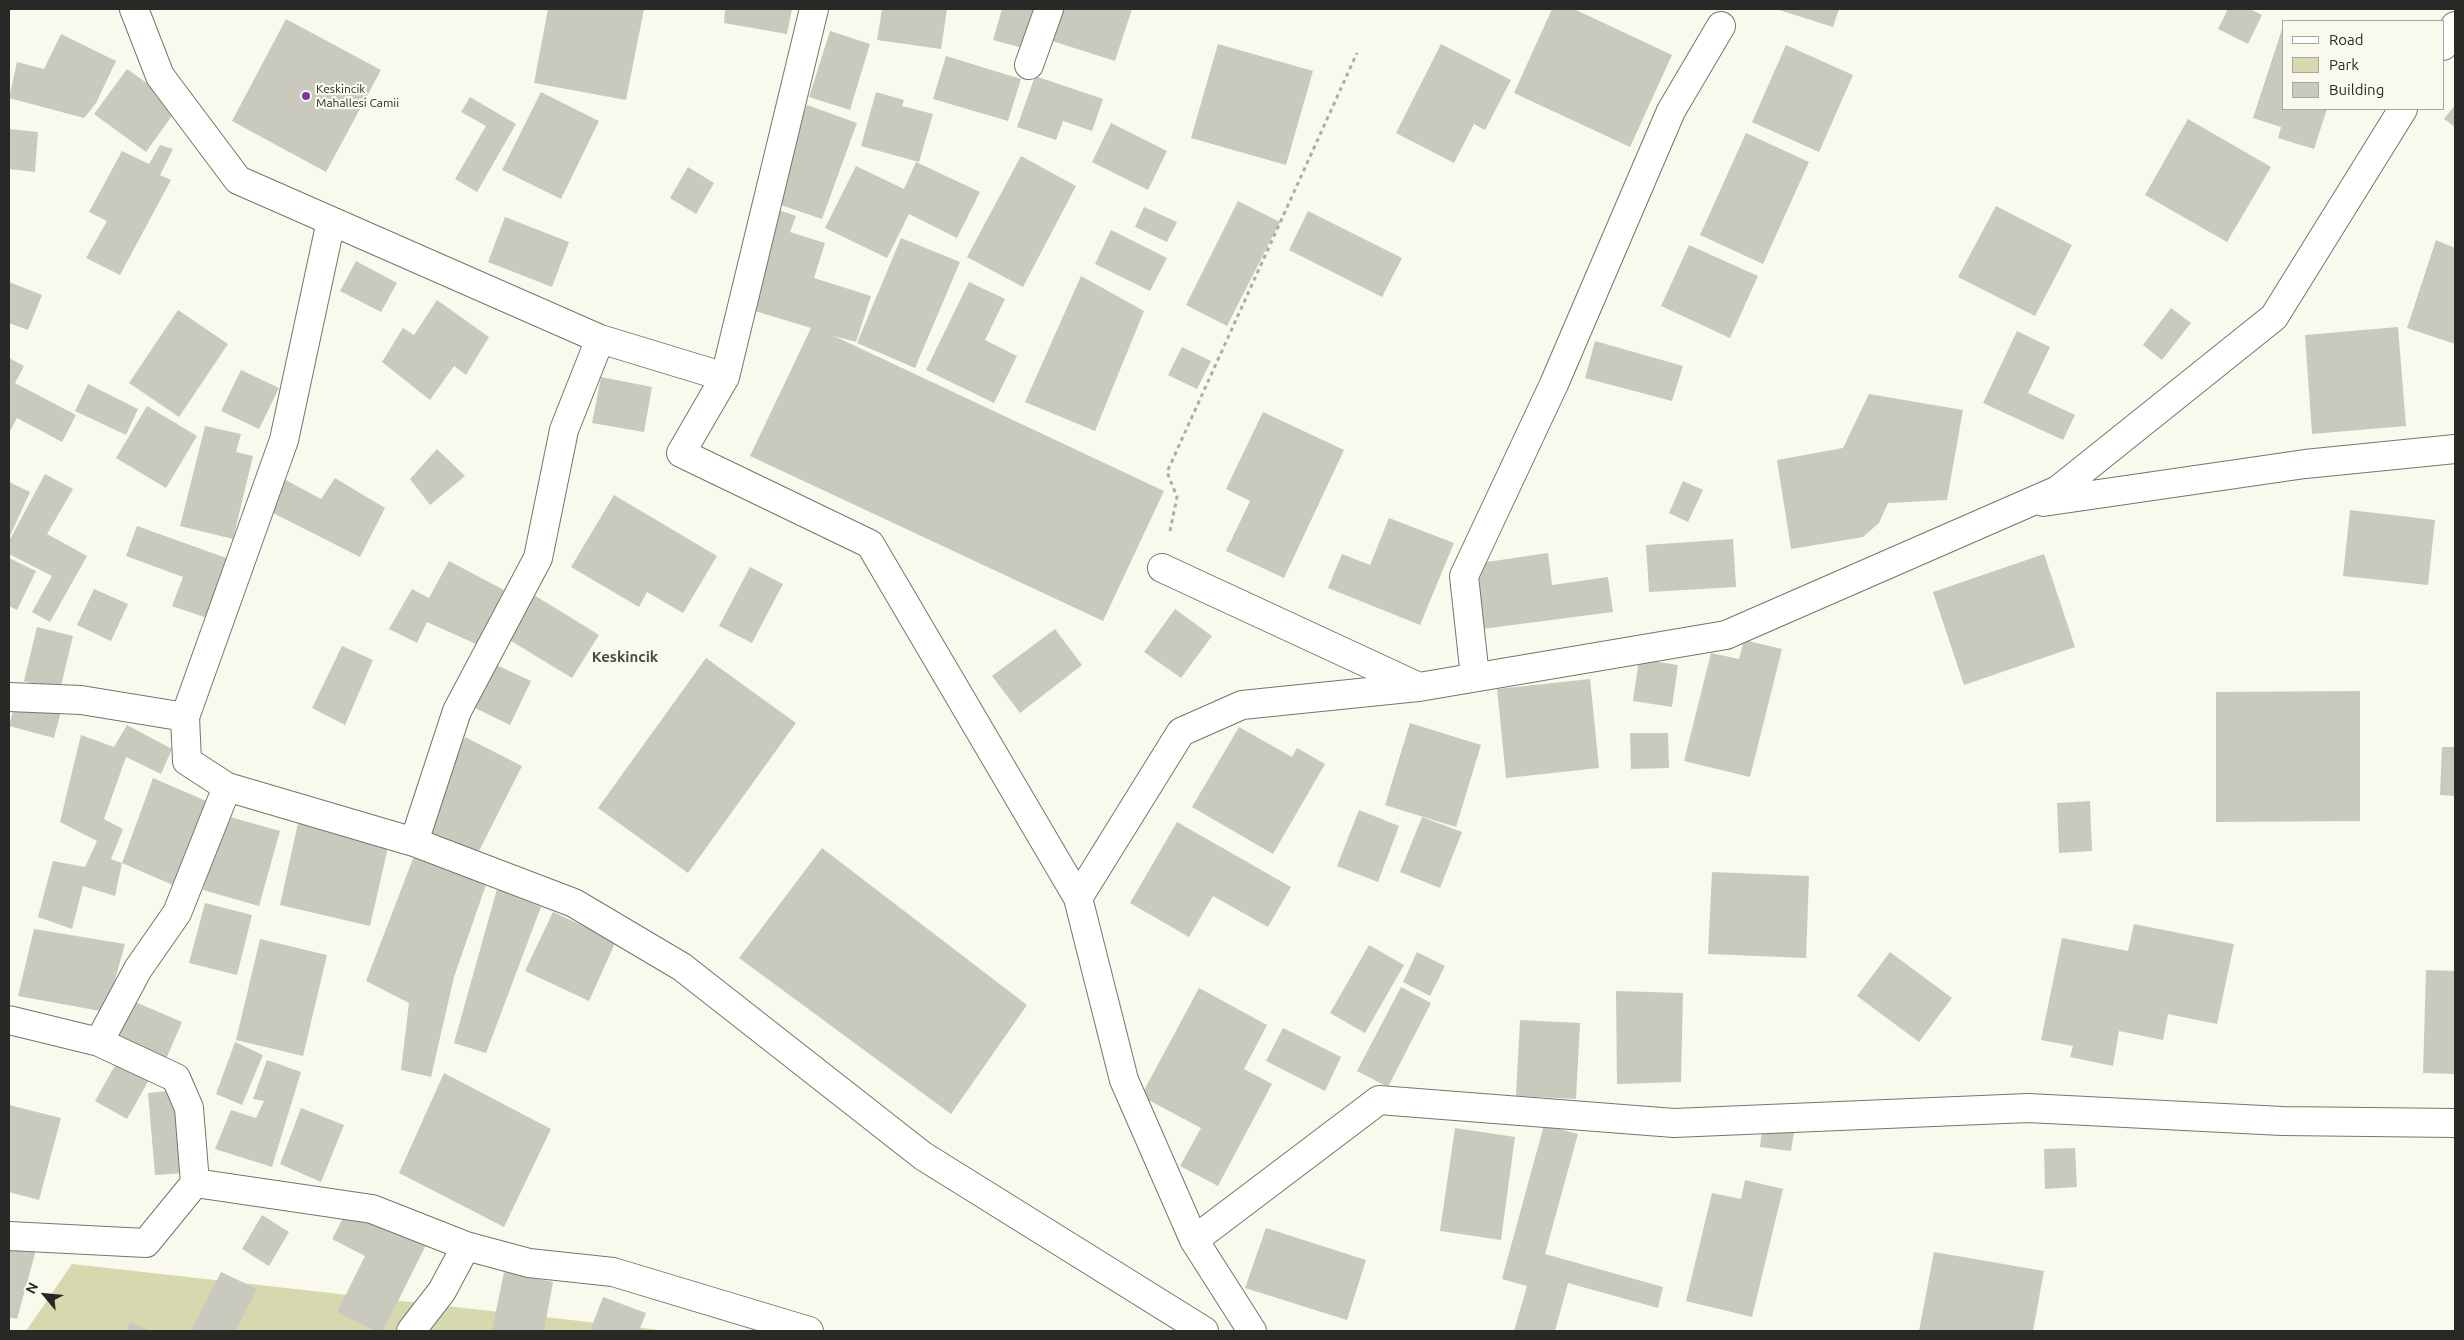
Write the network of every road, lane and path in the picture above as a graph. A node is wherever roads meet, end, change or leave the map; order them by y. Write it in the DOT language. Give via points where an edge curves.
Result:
graph roads {
  1 [pos="134,9"];
  2 [pos="814,9"];
  3 [pos="1049,9"];
  4 [pos="1721,26"];
  5 [pos="2455,26"];
  6 [pos="2444,44"];
  7 [pos="1358,54"];
  8 [pos="1029,64"];
  9 [pos="2403,110"];
  10 [pos="332,221"];
  11 [pos="600,339"];
  12 [pos="725,377"];
  13 [pos="2455,449"];
  14 [pos="2024,505"];
  15 [pos="1162,568"];
  16 [pos="1475,677"];
  17 [pos="1419,687"];
  18 [pos="9,697"];
  19 [pos="185,717"];
  20 [pos="227,787"];
  21 [pos="414,842"];
  22 [pos="1078,898"];
  23 [pos="9,1020"];
  24 [pos="99,1042"];
  25 [pos="2455,1123"];
  26 [pos="195,1183"];
  27 [pos="9,1236"];
  28 [pos="1194,1240"];
  29 [pos="466,1246"];
  30 [pos="411,1331"];
  31 [pos="810,1331"];
  32 [pos="1204,1331"];
  33 [pos="1252,1331"];
  1 -- 10 [label="street" via="160,76 238,180"];
  2 -- 12 [label="street"];
  3 -- 8 [label="street"];
  4 -- 16 [label="street" via="1671,111 1554,384 1464,576"];
  5 -- 6 [label="street"];
  7 -- 15 [label="path" via="1167,472 1177,497"];
  9 -- 14 [label="street" via="2274,317 2058,490"];
  10 -- 11 [label="street"];
  10 -- 19 [label="street" via="284,440"];
  11 -- 12 [label="street"];
  11 -- 21 [label="street" via="564,430 538,558 457,711"];
  12 -- 22 [label="street" via="681,453 870,544"];
  13 -- 14 [label="street" via="2305,464"];
  14 -- 16 [label="street" via="1726,635"];
  15 -- 17 [label="street"];
  16 -- 17 [label="street"];
  17 -- 22 [label="street" via="1242,705 1181,732"];
  18 -- 19 [label="street" via="81,700"];
  19 -- 20 [label="street" via="187,761"];
  20 -- 21 [label="street"];
  20 -- 24 [label="street" via="177,912 138,969"];
  21 -- 32 [label="street" via="574,903 682,967 923,1156"];
  22 -- 28 [label="street" via="1124,1080"];
  23 -- 24 [label="street"];
  24 -- 26 [label="street" via="176,1078 189,1108"];
  25 -- 28 [label="street" via="2282,1121 2028,1108 1674,1122 1379,1100"];
  26 -- 27 [label="street" via="146,1243"];
  26 -- 29 [label="street" via="372,1209"];
  28 -- 33 [label="street"];
  29 -- 30 [label="street" via="442,1291"];
  29 -- 31 [label="street" via="529,1263 613,1272"];
}
